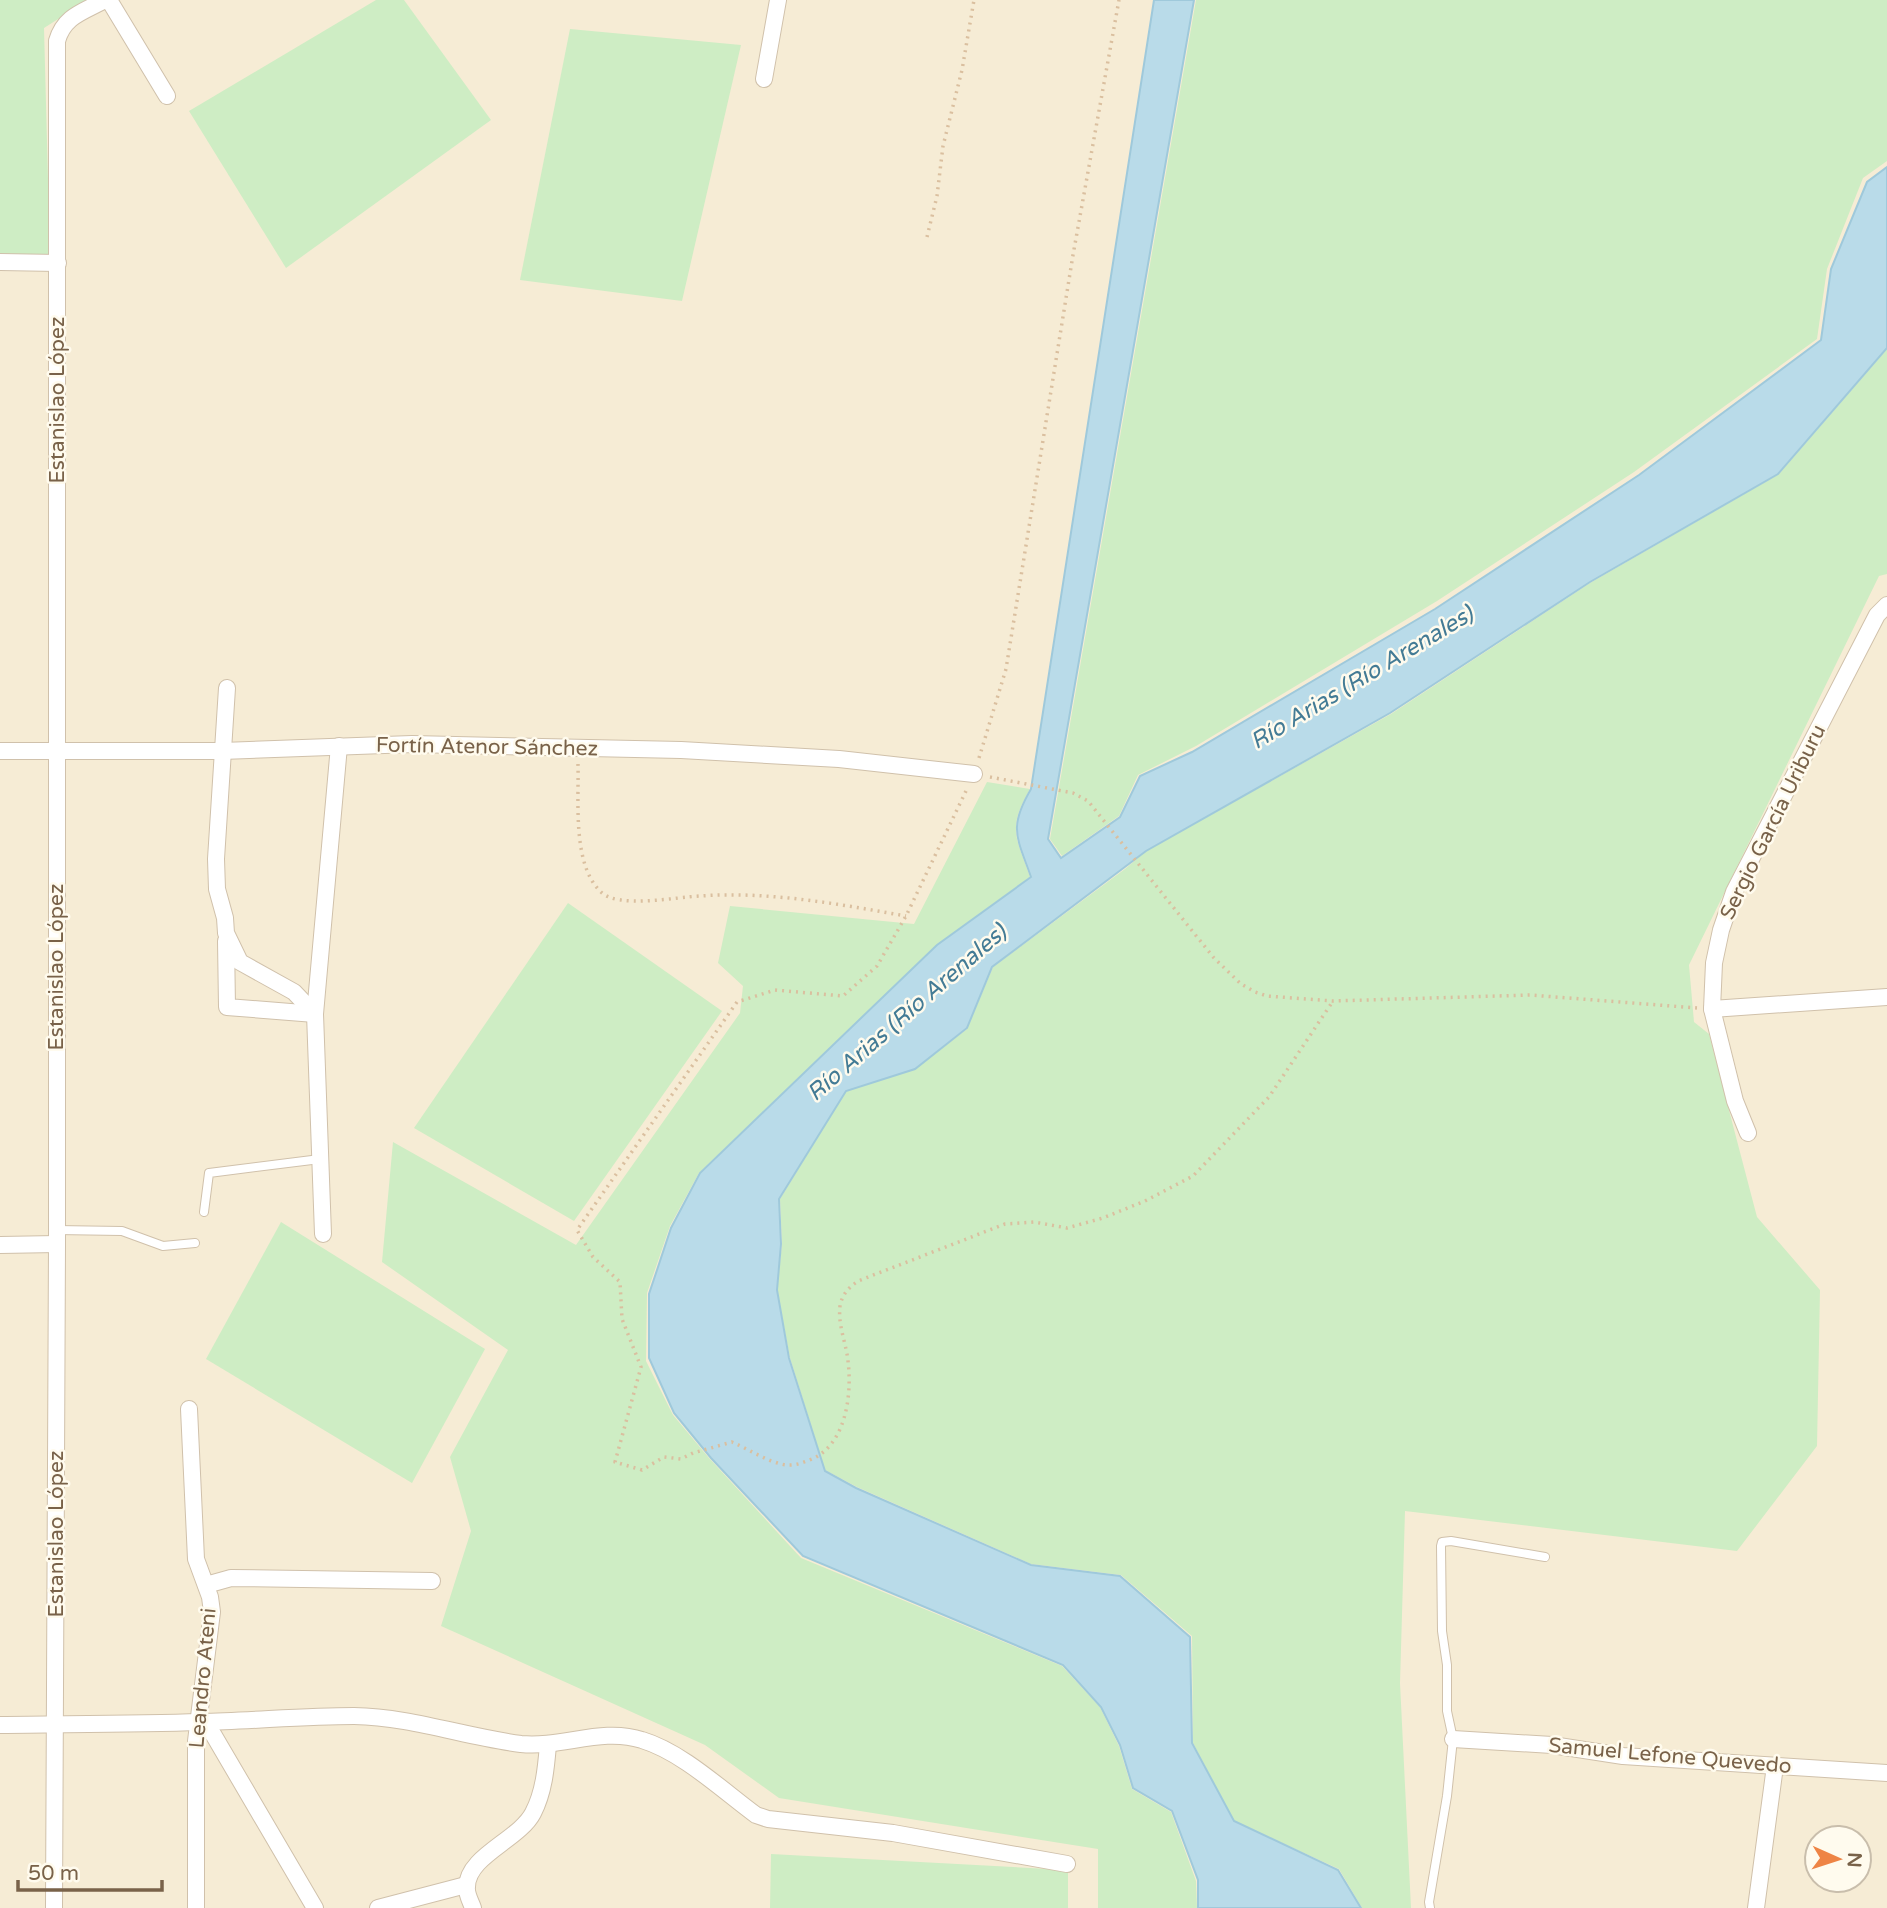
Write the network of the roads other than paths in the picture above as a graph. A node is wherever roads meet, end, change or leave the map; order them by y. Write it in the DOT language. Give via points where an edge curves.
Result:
graph roads {
  1 [pos="107,0"];
  2 [pos="778,0"];
  3 [pos="764,79"];
  4 [pos="167,96"];
  5 [pos="0,262"];
  6 [pos="58,263"];
  7 [pos="1887,606"];
  8 [pos="227,688"];
  9 [pos="338,746"];
  10 [pos="0,751"];
  11 [pos="222,751"];
  12 [pos="56,752"];
  13 [pos="974,774"];
  14 [pos="226,933"];
  15 [pos="1887,997"];
  16 [pos="1712,1009"];
  17 [pos="315,1014"];
  18 [pos="1748,1133"];
  19 [pos="320,1159"];
  20 [pos="204,1212"];
  21 [pos="323,1234"];
  22 [pos="56,1237"];
  23 [pos="195,1243"];
  24 [pos="0,1245"];
  25 [pos="189,1409"];
  26 [pos="1545,1556"];
  27 [pos="432,1581"];
  28 [pos="206,1585"];
  29 [pos="198,1722"];
  30 [pos="55,1724"];
  31 [pos="0,1725"];
  32 [pos="1453,1739"];
  33 [pos="548,1745"];
  34 [pos="1775,1766"];
  35 [pos="1887,1773"];
  36 [pos="1067,1864"];
  37 [pos="466,1885"];
  38 [pos="54,1908"];
  39 [pos="197,1908"];
  40 [pos="315,1908"];
  41 [pos="378,1908"];
  42 [pos="473,1908"];
  43 [pos="1430,1908"];
  44 [pos="1756,1908"];
  1 -- 4 [label="street"];
  1 -- 6 [label="street, Estanislao López" via="61,26 57,41"];
  2 -- 3 [label="street"];
  5 -- 6 [label="street"];
  6 -- 12 [label="street, Estanislao López"];
  7 -- 16 [label="street, Sergio García Uriburu" via="1877,615 1734,892 1714,962"];
  8 -- 11 [label="street"];
  9 -- 11 [label="street, Fortín Atenor Sánchez"];
  9 -- 13 [label="street, Fortín Atenor Sánchez" via="681,750 826,758"];
  9 -- 17 [label="street"];
  10 -- 12 [label="street, Fortín Atenor Sánchez"];
  11 -- 12 [label="street, Fortín Atenor Sánchez"];
  11 -- 14 [label="street" via="216,859"];
  12 -- 22 [label="street, Estanislao López"];
  14 -- 17 [label="street" via="240,962 294,992"];
  14 -- 17 [label="street" via="227,1007"];
  15 -- 16 [label="street"];
  16 -- 18 [label="street, Sergio García Uriburu" via="1735,1101"];
  17 -- 19 [label="street"];
  19 -- 20 [label="lane" via="209,1173"];
  19 -- 21 [label="street"];
  22 -- 23 [label="lane" via="122,1231 163,1246"];
  22 -- 24 [label="street"];
  22 -- 30 [label="street, Estanislao López"];
  25 -- 28 [label="street, Leandro Ateni" via="196,1559"];
  26 -- 32 [label="lane" via="1442,1542 1442,1631"];
  27 -- 28 [label="street" via="231,1578"];
  28 -- 29 [label="street, Leandro Ateni" via="212,1612"];
  29 -- 30 [label="street"];
  29 -- 33 [label="street" via="355,1716"];
  29 -- 39 [label="street, Leandro Ateni"];
  29 -- 40 [label="street" via="220,1745"];
  30 -- 31 [label="street"];
  30 -- 38 [label="street, Estanislao López"];
  32 -- 34 [label="street, Samuel Lefone Quevedo"];
  32 -- 43 [label="lane"];
  33 -- 36 [label="street" via="598,1736 639,1739 676,1757 768,1819 893,1833"];
  33 -- 37 [label="street" via="545,1777 533,1813 521,1830 475,1866"];
  34 -- 35 [label="street, Samuel Lefone Quevedo"];
  34 -- 44 [label="street"];
  37 -- 41 [label="street"];
  37 -- 42 [label="street"];
}
